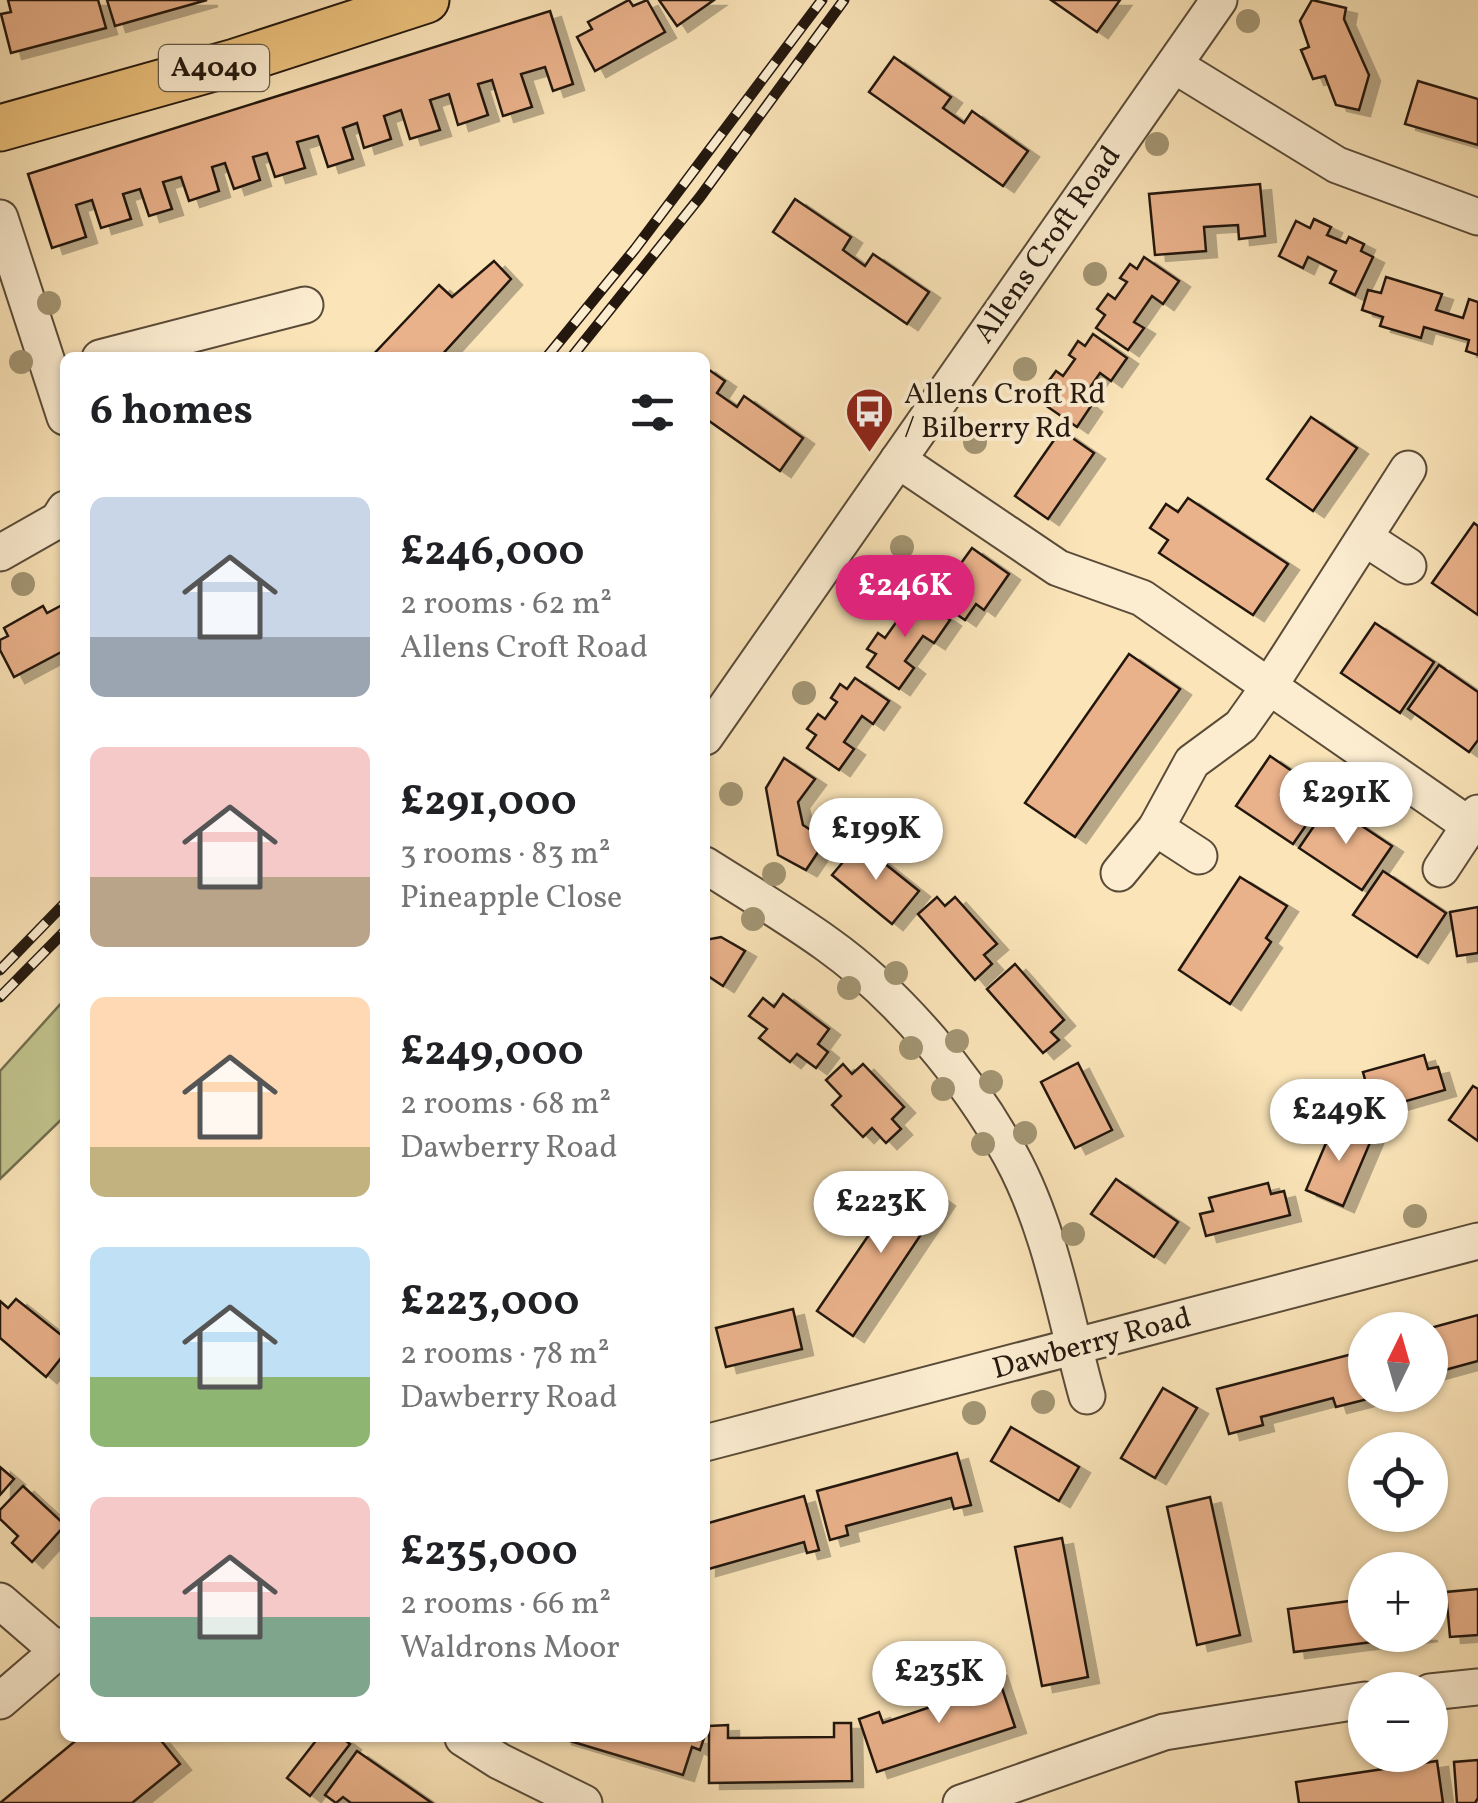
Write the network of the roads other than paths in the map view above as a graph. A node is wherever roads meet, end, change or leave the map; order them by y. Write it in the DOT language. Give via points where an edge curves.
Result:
graph roads {
  1 [pos="426,0"];
  2 [pos="1219,0"];
  3 [pos="1174,65"];
  4 [pos="0,128"];
  5 [pos="1478,217"];
  6 [pos="0,218"];
  7 [pos="305,305"];
  8 [pos="123,352"];
  9 [pos="57,368"];
  10 [pos="898,460"];
  11 [pos="1408,469"];
  12 [pos="60,517"];
  13 [pos="1365,538"];
  14 [pos="0,552"];
  15 [pos="1408,566"];
  16 [pos="1268,688"];
  17 [pos="710,730"];
  18 [pos="1474,819"];
  19 [pos="1156,828"];
  20 [pos="1199,856"];
  21 [pos="710,868"];
  22 [pos="1441,869"];
  23 [pos="1120,873"];
  24 [pos="1478,1241"];
  25 [pos="1074,1350"];
  26 [pos="1087,1396"];
  27 [pos="710,1443"];
  28 [pos="0,1601"];
  29 [pos="60,1646"];
  30 [pos="60,1650"];
  31 [pos="1478,1687"];
  32 [pos="1448,1690"];
  33 [pos="0,1701"];
  34 [pos="1348,1703"];
  35 [pos="469,1742"];
  36 [pos="584,1803"];
  37 [pos="961,1803"];
  1 -- 4 [label="main road, A4040"];
  2 -- 3 [label="street, Allens Croft Road"];
  3 -- 5 [label="street" via="1338,165"];
  3 -- 10 [label="street, Allens Croft Road"];
  6 -- 9 [label="street"];
  7 -- 8 [label="street"];
  10 -- 16 [label="street" via="1058,568 1142,598"];
  10 -- 17 [label="street, Allens Croft Road"];
  11 -- 13 [label="street"];
  12 -- 14 [label="street"];
  13 -- 15 [label="street"];
  13 -- 16 [label="street"];
  16 -- 18 [label="street"];
  16 -- 19 [label="street" via="1241,726 1192,762"];
  18 -- 22 [label="street"];
  19 -- 20 [label="street"];
  19 -- 23 [label="street"];
  21 -- 25 [label="street" via="830,946 934,1046 1012,1158 1052,1262"];
  24 -- 25 [label="street, Dawberry Road"];
  25 -- 26 [label="street"];
  25 -- 27 [label="street, Dawberry Road"];
  28 -- 29 [label="street"];
  30 -- 33 [label="street"];
  31 -- 32 [label="street"];
  34 -- 37 [label="street" via="1164,1732"];
  35 -- 36 [label="street"];
}
